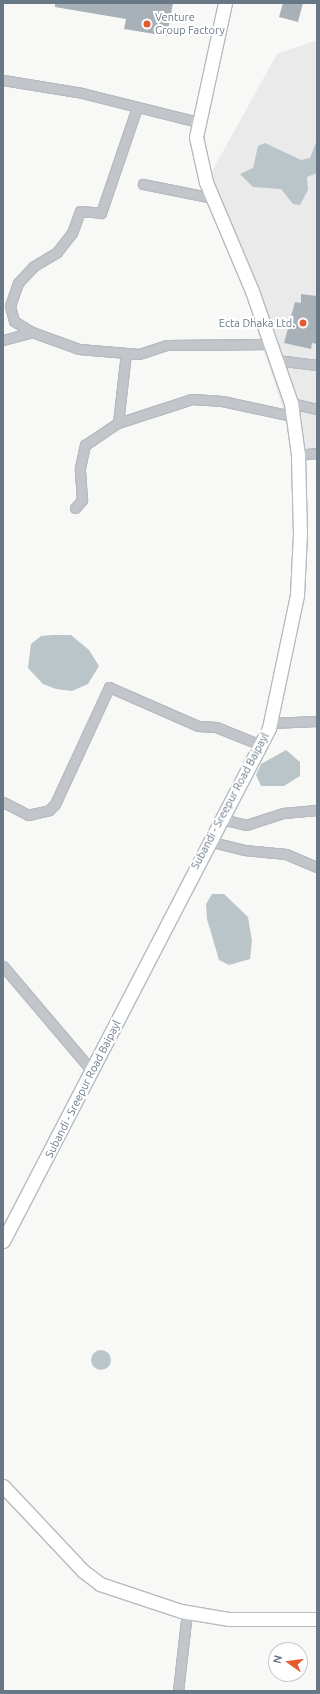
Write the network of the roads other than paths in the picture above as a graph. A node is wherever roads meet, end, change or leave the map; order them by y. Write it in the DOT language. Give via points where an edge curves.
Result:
graph roads {
  1 [pos="225,3"];
  2 [pos="3,80"];
  3 [pos="137,107"];
  4 [pos="198,122"];
  5 [pos="143,184"];
  6 [pos="213,198"];
  7 [pos="32,332"];
  8 [pos="3,340"];
  9 [pos="272,344"];
  10 [pos="126,353"];
  11 [pos="276,360"];
  12 [pos="317,364"];
  13 [pos="291,403"];
  14 [pos="317,409"];
  15 [pos="292,416"];
  16 [pos="118,423"];
  17 [pos="317,453"];
  18 [pos="298,455"];
  19 [pos="75,508"];
  20 [pos="317,721"];
  21 [pos="270,723"];
  22 [pos="261,745"];
  23 [pos="3,802"];
  24 [pos="317,810"];
  25 [pos="221,820"];
  26 [pos="208,841"];
  27 [pos="317,866"];
  28 [pos="3,966"];
  29 [pos="93,1072"];
  30 [pos="4,1236"];
  31 [pos="3,1486"];
  32 [pos="186,1612"];
  33 [pos="317,1619"];
  34 [pos="178,1691"];
  1 -- 4 [label="street, Subandi - Sreepur Road Baipayl"];
  2 -- 3 [label="street"];
  3 -- 4 [label="street"];
  3 -- 7 [label="street" via="101,213 80,210 72,233 57,252 34,266 18,283 10,306 14,320"];
  4 -- 6 [label="street, Subandi - Sreepur Road Baipayl" via="196,137"];
  5 -- 6 [label="street"];
  6 -- 9 [label="street, Subandi - Sreepur Road Baipayl"];
  7 -- 8 [label="street"];
  7 -- 10 [label="street" via="79,349"];
  9 -- 10 [label="street" via="167,345 139,354"];
  9 -- 11 [label="street, Subandi - Sreepur Road Baipayl"];
  10 -- 16 [label="street"];
  11 -- 12 [label="street"];
  11 -- 13 [label="street, Subandi - Sreepur Road Baipayl"];
  13 -- 14 [label="street"];
  13 -- 15 [label="street, Subandi - Sreepur Road Baipayl"];
  15 -- 16 [label="street" via="222,401 192,399"];
  15 -- 18 [label="street, Subandi - Sreepur Road Baipayl"];
  16 -- 19 [label="street" via="85,445 80,468 82,500"];
  17 -- 18 [label="street"];
  18 -- 21 [label="street, Subandi - Sreepur Road Baipayl" via="300,533 297,595"];
  20 -- 21 [label="street"];
  21 -- 22 [label="street, Subandi - Sreepur Road Baipayl"];
  22 -- 23 [label="street" via="216,727 198,726 109,687 55,804 49,810 28,815"];
  22 -- 25 [label="street, Subandi - Sreepur Road Baipayl"];
  24 -- 25 [label="street" via="282,814 246,825"];
  25 -- 26 [label="street, Subandi - Sreepur Road Baipayl"];
  26 -- 27 [label="street" via="244,850 286,854"];
  26 -- 29 [label="street, Subandi - Sreepur Road Baipayl" via="144,963"];
  28 -- 29 [label="street"];
  29 -- 30 [label="street, Subandi - Sreepur Road Baipayl"];
  31 -- 32 [label="street" via="83,1571 100,1584"];
  32 -- 33 [label="street" via="229,1618"];
  32 -- 34 [label="street"];
}
